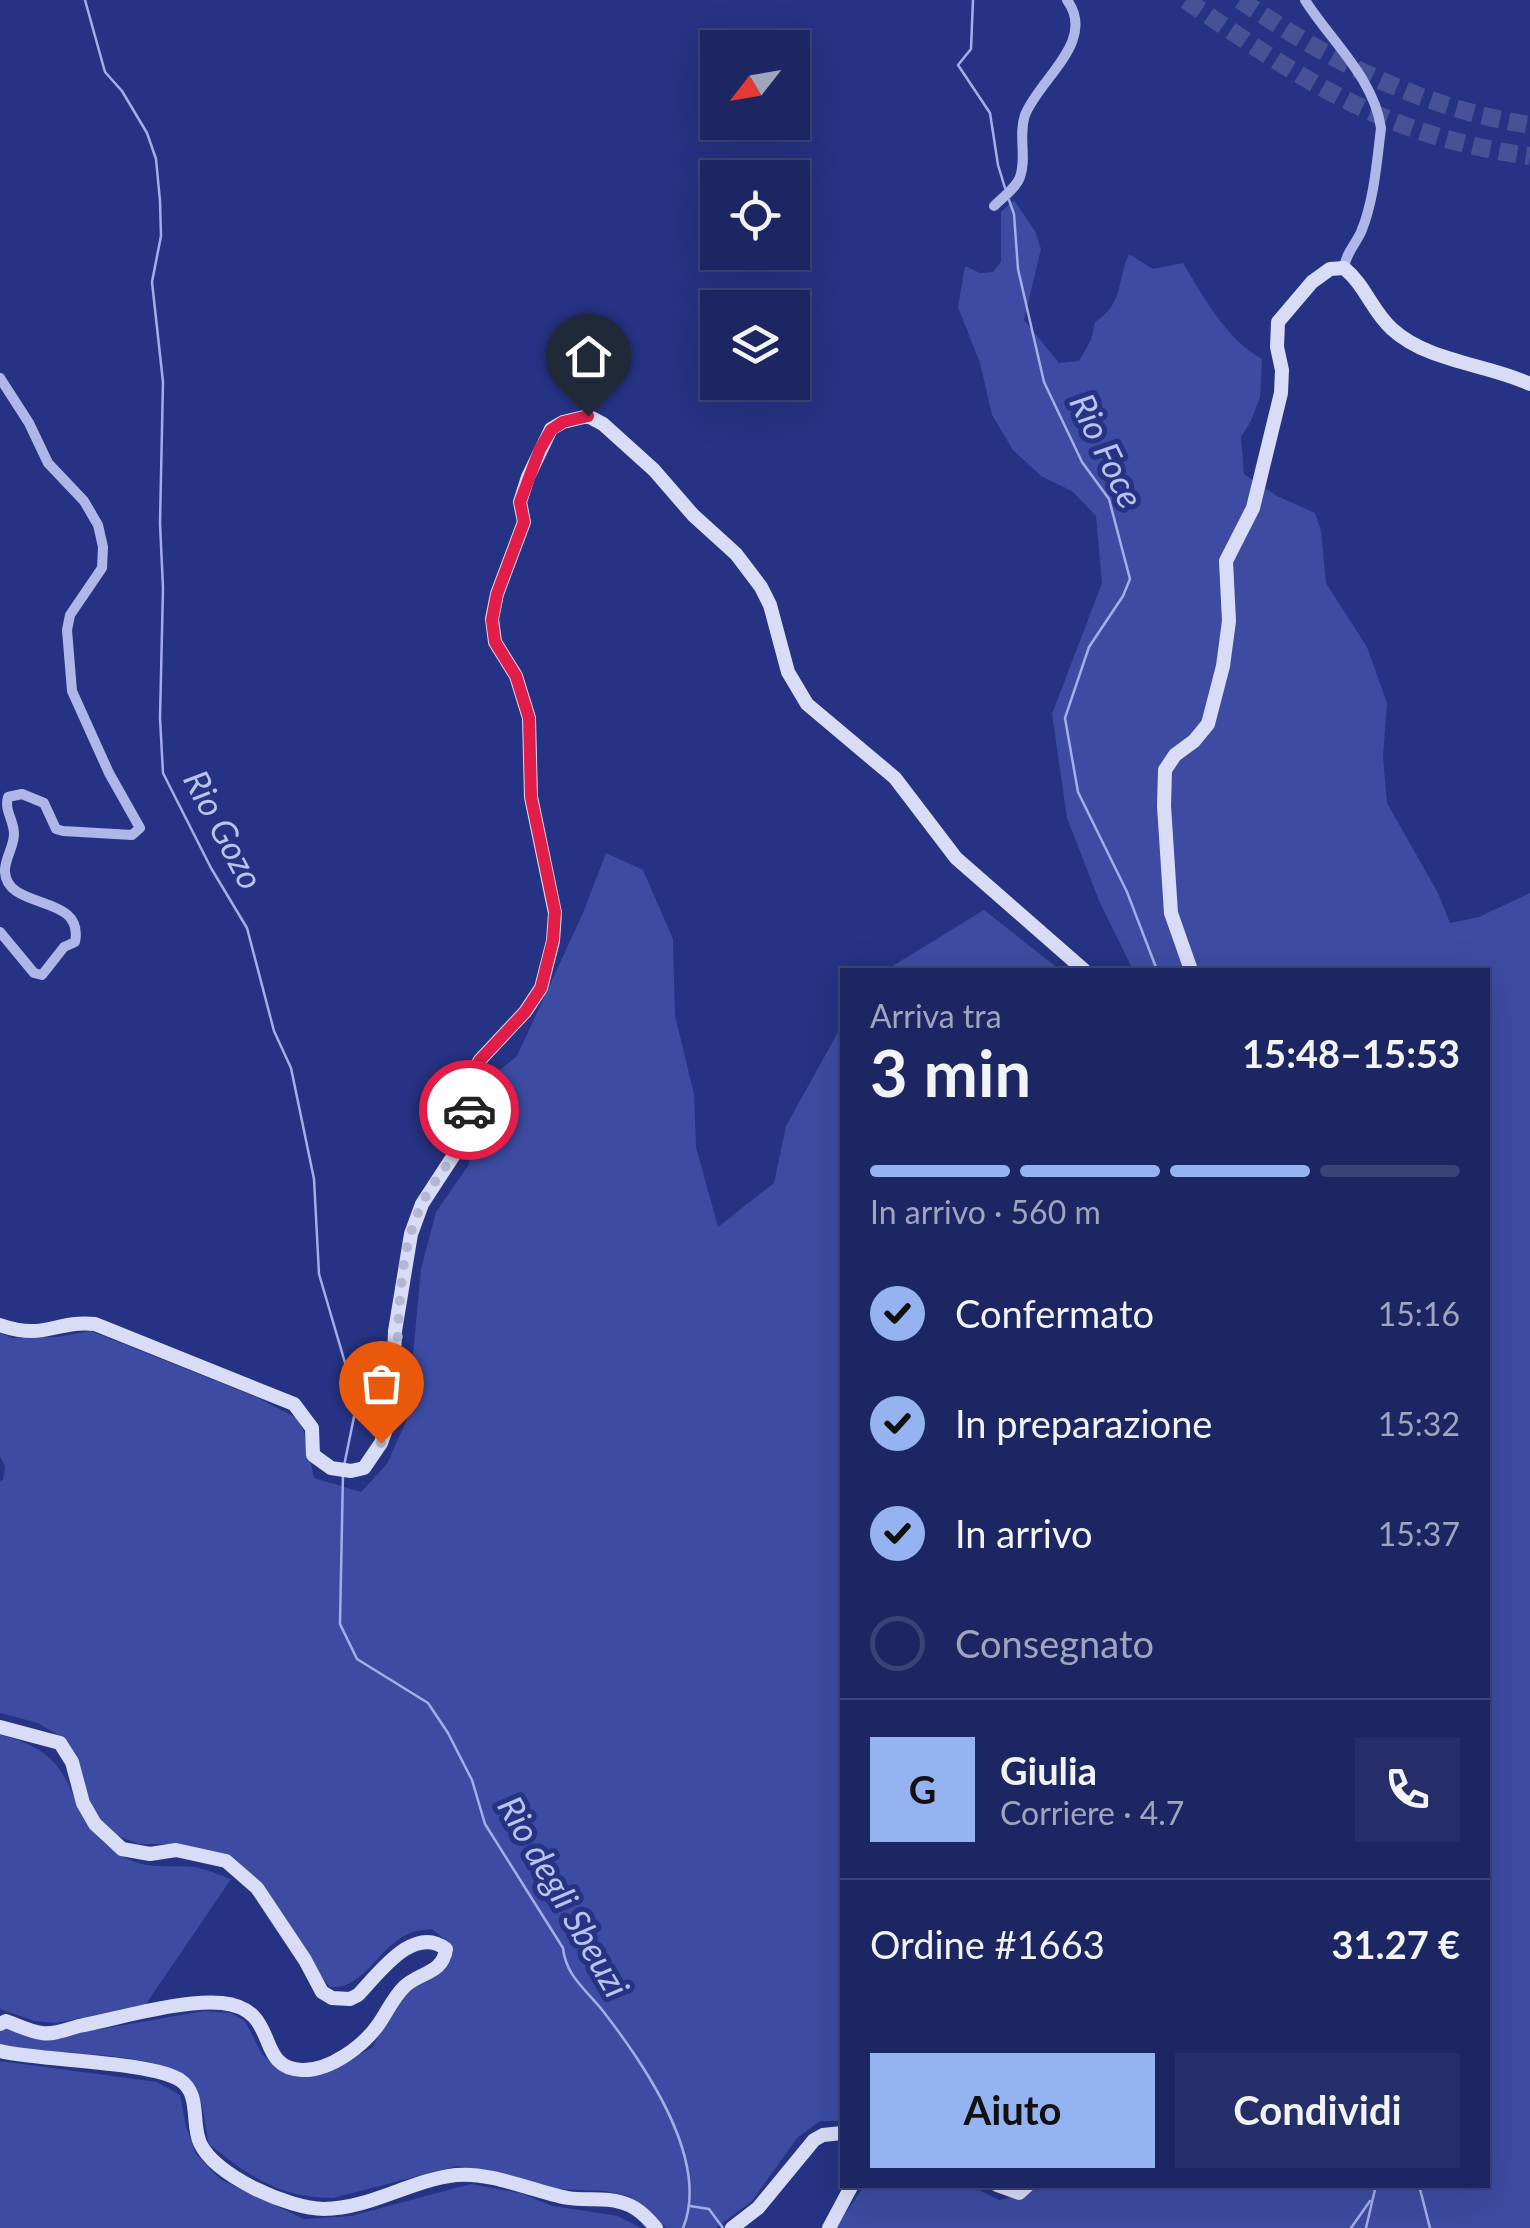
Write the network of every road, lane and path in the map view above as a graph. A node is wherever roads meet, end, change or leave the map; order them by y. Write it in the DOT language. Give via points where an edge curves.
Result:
graph roads {
  1 [pos="1066,0"];
  2 [pos="1305,0"];
  3 [pos="994,206"];
  4 [pos="1344,268"];
  5 [pos="0,378"];
  6 [pos="1530,384"];
  7 [pos="0,932"];
  8 [pos="1082,968"];
  9 [pos="1190,968"];
  10 [pos="0,1324"];
  11 [pos="0,1726"];
  12 [pos="0,2024"];
  13 [pos="0,2051"];
  14 [pos="840,2133"];
  15 [pos="850,2188"];
  16 [pos="736,2226"];
  17 [pos="656,2228"];
  18 [pos="828,2228"];
  1 -- 3 [label="street" via="1077,25 1069,50 1024,118 1020,178"];
  2 -- 4 [label="street" via="1358,74 1381,128 1361,233"];
  4 -- 6 [label="main road" via="1410,342"];
  4 -- 9 [label="main road" via="1312,282 1278,322 1281,393 1253,508 1226,561 1223,666 1208,724 1165,770 1172,912"];
  5 -- 7 [label="street" via="48,463 98,525 102,568 66,630 72,691 140,828 132,835 64,831 56,829 44,803 22,794 8,797 14,834 4,871 8,882 32,900 58,907 77,932 42,975 34,974"];
  8 -- 10 [label="main road" via="956,858 895,778 807,704 750,570 603,424 588,416 563,422 551,430 520,502 524,522 492,620 529,718 531,797 555,912 553,940 541,988 470,1079 465,1138 410,1234 392,1413 371,1460 350,1471 331,1468 313,1455 312,1428 294,1404 95,1324 32,1333"];
  11 -- 12 [label="main road" via="60,1744 89,1814 122,1849 176,1850 226,1861 256,1888 332,1998 358,1994 419,1940 435,1940 446,1949 445,1961 408,1983 362,2044 301,2070 282,2064 248,2008 219,2002 43,2034"];
  13 -- 17 [label="main road" via="182,2082 192,2095 200,2144 221,2168 283,2200 323,2209 459,2175 572,2199 618,2201"];
  14 -- 16 [label="main road" via="814,2140"];
  15 -- 18 [label="main road"];
}
